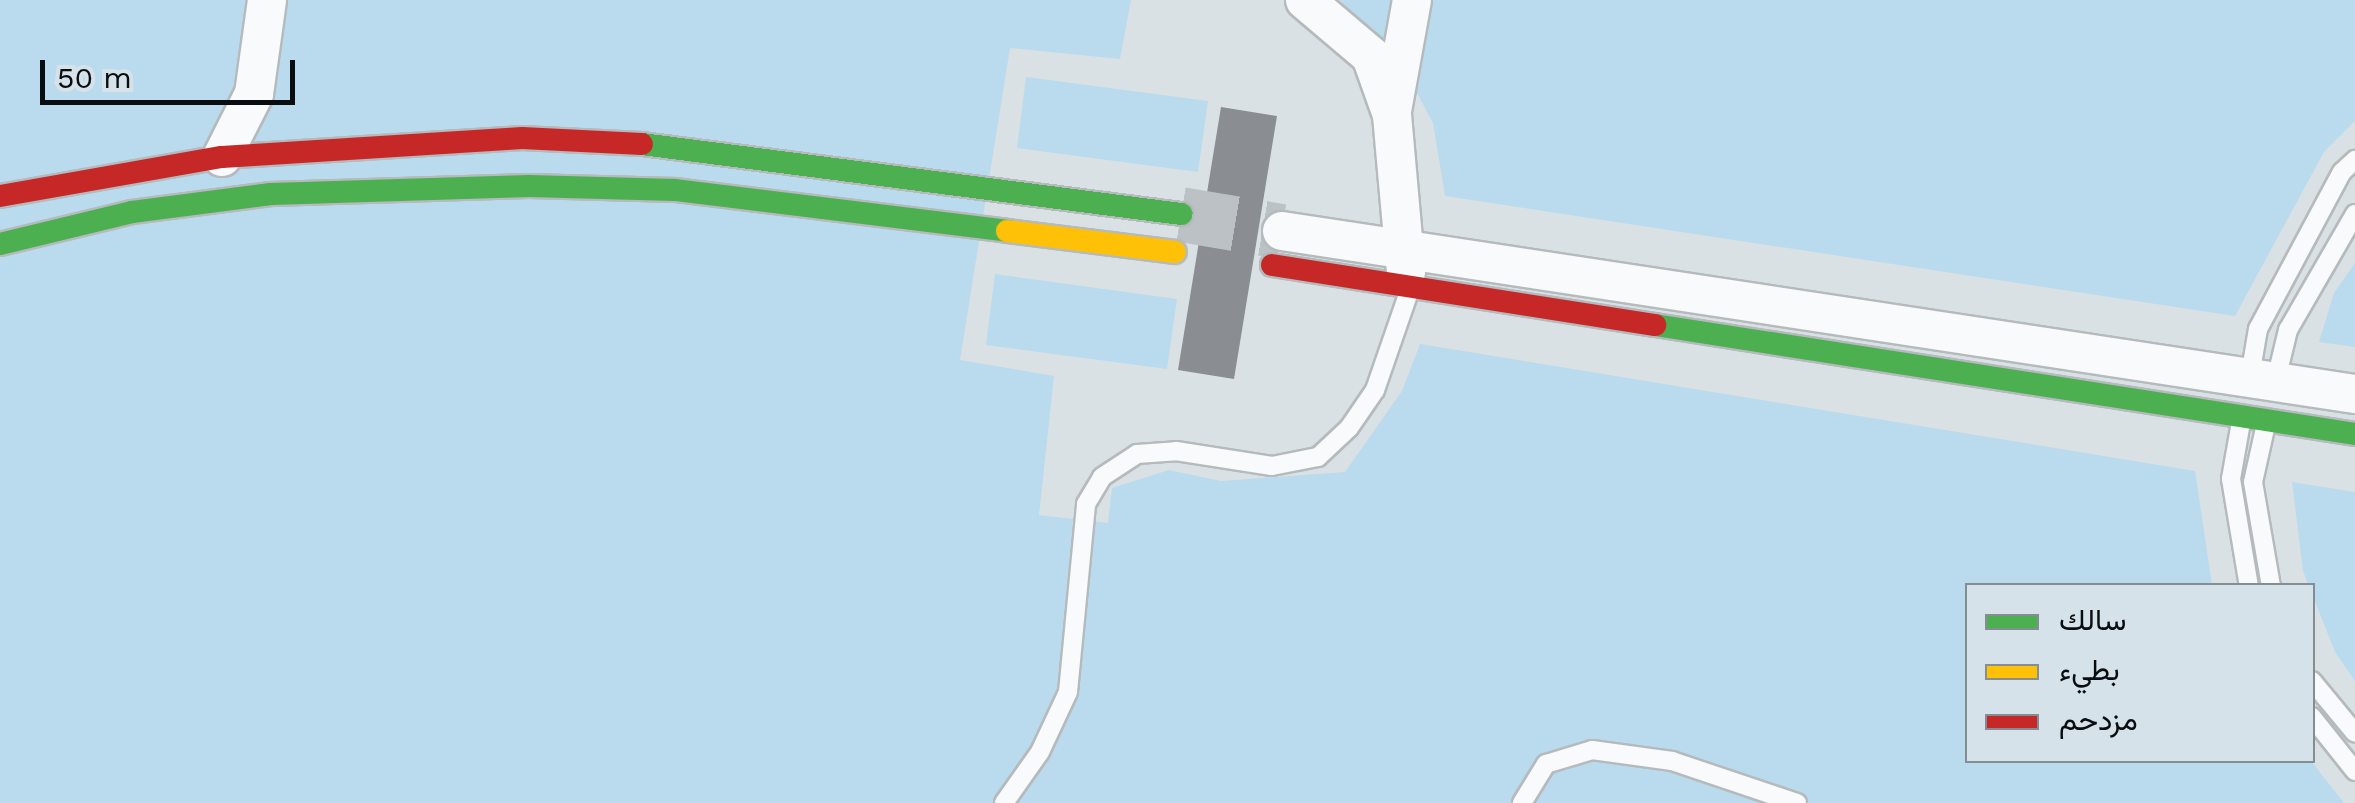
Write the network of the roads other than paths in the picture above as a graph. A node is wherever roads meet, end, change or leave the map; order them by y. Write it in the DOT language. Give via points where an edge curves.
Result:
graph roads {
  1 [pos="267,0"];
  2 [pos="1306,0"];
  3 [pos="1412,0"];
  4 [pos="1392,115"];
  5 [pos="222,158"];
  6 [pos="2355,160"];
  7 [pos="0,196"];
  8 [pos="1181,214"];
  9 [pos="2355,214"];
  10 [pos="0,244"];
  11 [pos="1277,248"];
  12 [pos="1400,249"];
  13 [pos="1175,252"];
  14 [pos="1410,287"];
  15 [pos="2263,380"];
  16 [pos="2355,394"];
  17 [pos="2242,416"];
  18 [pos="2267,420"];
  19 [pos="2355,434"];
  20 [pos="2248,583"];
  21 [pos="2270,583"];
  22 [pos="2315,685"];
  23 [pos="2315,721"];
  24 [pos="2355,733"];
  25 [pos="2355,771"];
  26 [pos="1004,803"];
  27 [pos="1522,803"];
  28 [pos="1797,803"];
  1 -- 5 [label="street" via="254,94"];
  2 -- 4 [label="street" via="1370,56"];
  3 -- 4 [label="street"];
  4 -- 12 [label="street"];
  5 -- 7 [label="main road"];
  5 -- 8 [label="main road" via="522,138 676,146"];
  6 -- 15 [label="lane" via="2342,172 2258,329"];
  9 -- 15 [label="lane"];
  10 -- 13 [label="main road" via="132,212 271,194 530,186 675,190"];
  11 -- 12 [label="street"];
  11 -- 14 [label="main road"];
  12 -- 14 [label="street"];
  12 -- 15 [label="street"];
  14 -- 17 [label="main road"];
  14 -- 26 [label="lane" via="1375,390 1349,428 1318,456 1272,466 1176,451 1136,454 1102,477 1086,504 1068,692 1040,752"];
  15 -- 16 [label="street"];
  15 -- 17 [label="lane"];
  15 -- 18 [label="lane"];
  17 -- 18 [label="main road"];
  17 -- 20 [label="lane" via="2231,479"];
  18 -- 19 [label="main road"];
  18 -- 21 [label="lane" via="2253,482"];
  22 -- 24 [label="lane"];
  23 -- 25 [label="lane"];
  27 -- 28 [label="lane" via="1546,764 1592,750 1672,761"];
}
